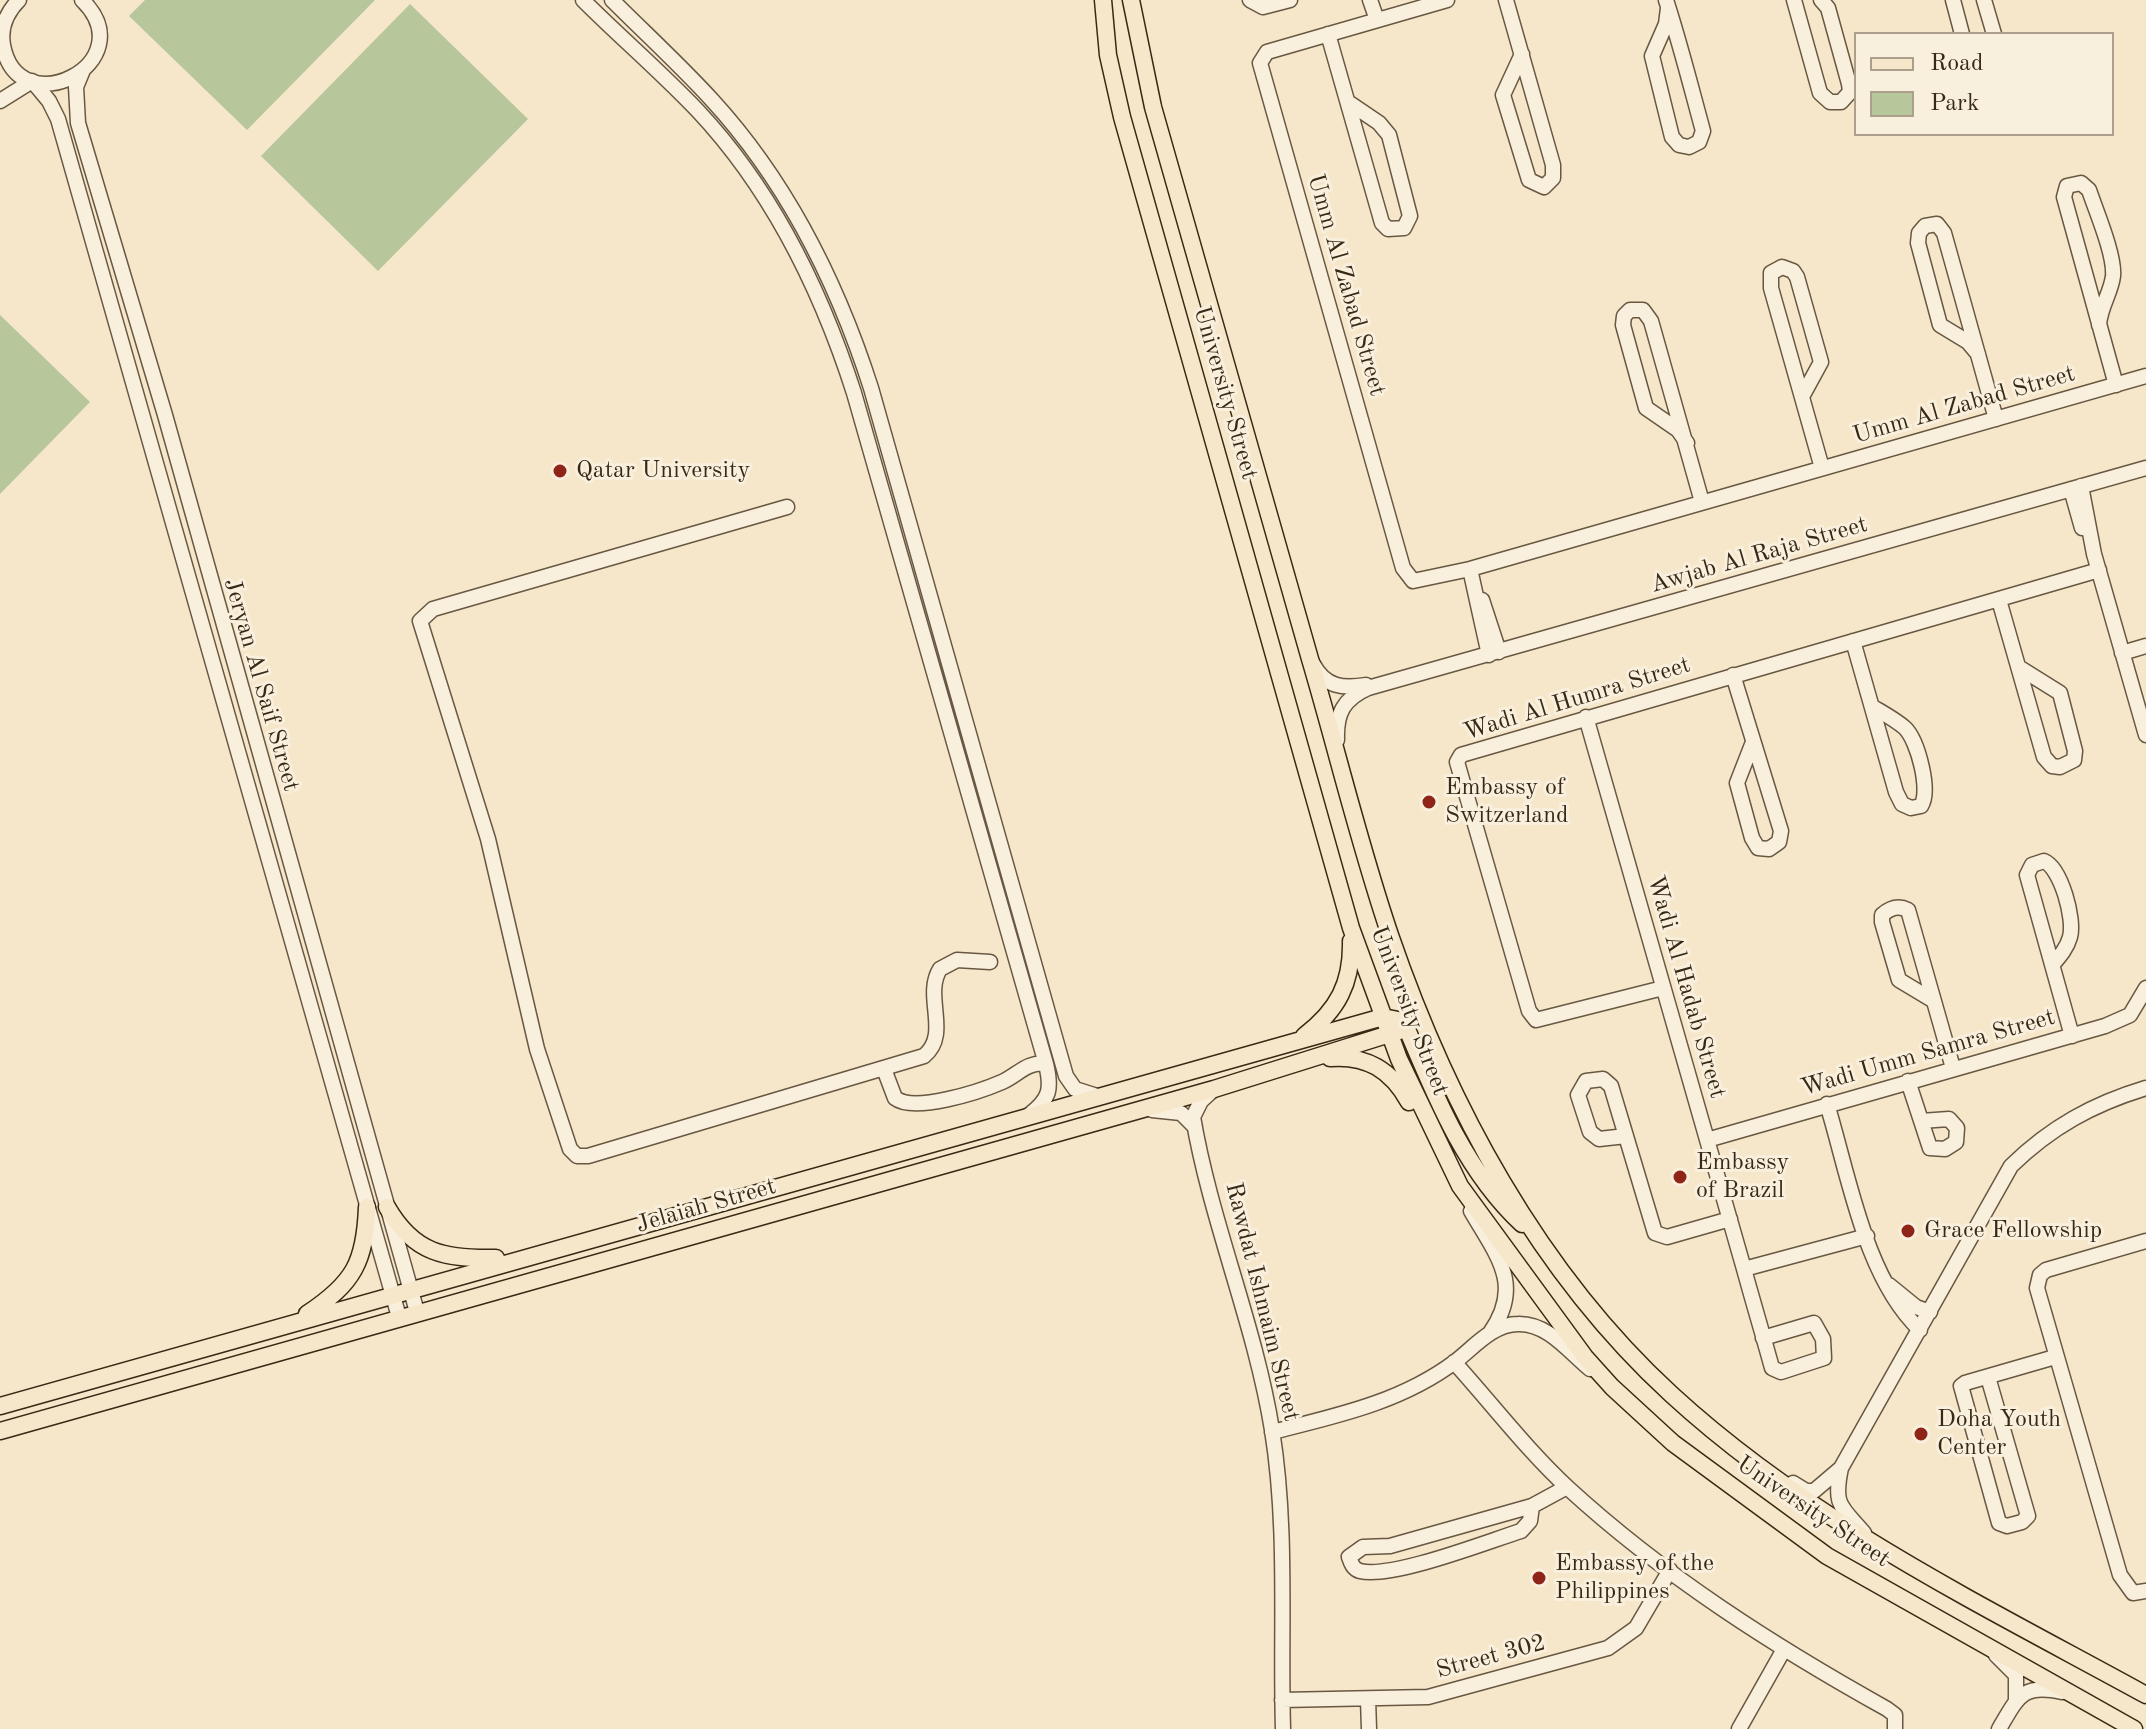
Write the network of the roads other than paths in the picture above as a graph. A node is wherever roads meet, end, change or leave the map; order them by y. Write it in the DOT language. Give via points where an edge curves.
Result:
graph roads {
  1 [pos="19,0"];
  2 [pos="82,0"];
  3 [pos="101,0"];
  4 [pos="583,0"];
  5 [pos="612,0"];
  6 [pos="1103,0"];
  7 [pos="1131,0"];
  8 [pos="1250,0"];
  9 [pos="1290,0"];
  10 [pos="1370,0"];
  11 [pos="1447,0"];
  12 [pos="1506,0"];
  13 [pos="1794,0"];
  14 [pos="1821,0"];
  15 [pos="1953,0"];
  16 [pos="1984,0"];
  17 [pos="1667,4"];
  18 [pos="94,16"];
  19 [pos="1377,20"];
  20 [pos="1,26"];
  21 [pos="1961,32"];
  22 [pos="1993,32"];
  23 [pos="1328,34"];
  24 [pos="1522,54"];
  25 [pos="2,60"];
  26 [pos="83,70"];
  27 [pos="33,82"];
  28 [pos="0,101"];
  29 [pos="1351,104"];
  30 [pos="2099,325"];
  31 [pos="1978,354"];
  32 [pos="2146,376"];
  33 [pos="2116,385"];
  34 [pos="1803,395"];
  35 [pos="165,415"];
  36 [pos="1996,419"];
  37 [pos="143,421"];
  38 [pos="1687,443"];
  39 [pos="1822,468"];
  40 [pos="2146,468"];
  41 [pos="2076,488"];
  42 [pos="1702,502"];
  43 [pos="787,507"];
  44 [pos="204,565"];
  45 [pos="1470,569"];
  46 [pos="185,570"];
  47 [pos="2099,570"];
  48 [pos="1999,600"];
  49 [pos="1853,641"];
  50 [pos="1306,644"];
  51 [pos="2146,646"];
  52 [pos="1494,653"];
  53 [pos="2122,653"];
  54 [pos="2020,668"];
  55 [pos="1733,675"];
  56 [pos="1383,683"];
  57 [pos="1873,707"];
  58 [pos="1586,717"];
  59 [pos="2146,735"];
  60 [pos="1753,742"];
  61 [pos="1339,758"];
  62 [pos="1351,928"];
  63 [pos="990,962"];
  64 [pos="2053,964"];
  65 [pos="1663,988"];
  66 [pos="2146,988"];
  67 [pos="1934,1001"];
  68 [pos="1383,1017"];
  69 [pos="1423,1022"];
  70 [pos="1407,1029"];
  71 [pos="1390,1034"];
  72 [pos="2072,1036"];
  73 [pos="1296,1041"];
  74 [pos="1057,1043"];
  75 [pos="1041,1046"];
  76 [pos="1309,1059"];
  77 [pos="1046,1064"];
  78 [pos="1953,1068"];
  79 [pos="884,1069"];
  80 [pos="1908,1081"];
  81 [pos="2146,1088"];
  82 [pos="1214,1089"];
  83 [pos="1097,1096"];
  84 [pos="1827,1104"];
  85 [pos="1140,1110"];
  86 [pos="1029,1115"];
  87 [pos="1425,1118"];
  88 [pos="1921,1121"];
  89 [pos="1195,1127"];
  90 [pos="1626,1136"];
  91 [pos="1707,1140"];
  92 [pos="1460,1186"];
  93 [pos="367,1207"];
  94 [pos="387,1207"];
  95 [pos="1730,1219"];
  96 [pos="635,1225"];
  97 [pos="1867,1236"];
  98 [pos="1538,1238"];
  99 [pos="2146,1241"];
  100 [pos="518,1258"];
  101 [pos="1744,1269"];
  102 [pos="1878,1273"];
  103 [pos="414,1300"];
  104 [pos="396,1306"];
  105 [pos="1930,1312"];
  106 [pos="290,1323"];
  107 [pos="1920,1330"];
  108 [pos="1489,1334"];
  109 [pos="1763,1338"];
  110 [pos="2055,1357"];
  111 [pos="1454,1362"];
  112 [pos="1603,1376"];
  113 [pos="1988,1377"];
  114 [pos="0,1406"];
  115 [pos="0,1431"];
  116 [pos="1272,1432"];
  117 [pos="1841,1468"];
  118 [pos="1763,1470"];
  119 [pos="1567,1487"];
  120 [pos="1532,1506"];
  121 [pos="1876,1546"];
  122 [pos="1670,1570"];
  123 [pos="2146,1591"];
  124 [pos="1977,1640"];
  125 [pos="1783,1651"];
  126 [pos="2074,1695"];
  127 [pos="2146,1695"];
  128 [pos="1368,1699"];
  129 [pos="1282,1700"];
  130 [pos="2016,1700"];
  131 [pos="1283,1729"];
  132 [pos="1369,1729"];
  133 [pos="1739,1729"];
  134 [pos="1895,1729"];
  135 [pos="1999,1729"];
  136 [pos="2134,1729"];
  1 -- 20 [label="street"];
  2 -- 18 [label="street"];
  3 -- 18 [label="street"];
  4 -- 75 [label="street" via="713,129 771,208 821,299 854,393"];
  5 -- 74 [label="street" via="711,99 755,153 837,292 871,388"];
  6 -- 62 [label="main road, University Street" via="1122,117"];
  7 -- 50 [label="main road, University Street" via="1153,107"];
  8 -- 9 [label="street" via="1263,7"];
  10 -- 19 [label="street"];
  11 -- 19 [label="street, Umm Al Zabad Street"];
  12 -- 24 [label="street"];
  13 -- 14 [label="street" via="1820,93 1830,102 1841,102 1850,92 1849,84 1828,8"];
  15 -- 21 [label="street"];
  16 -- 22 [label="street"];
  17 -- 17 [label="street" via="1668,19 1652,56 1672,137 1689,147 1699,142 1703,131"];
  18 -- 26 [label="street, Jeryan Al Saif Street" via="97,48"];
  19 -- 23 [label="street, Umm Al Zabad Street"];
  20 -- 25 [label="street"];
  23 -- 29 [label="street"];
  23 -- 45 [label="street, Umm Al Zabad Street" via="1267,52 1261,69 1405,574 1423,582"];
  24 -- 24 [label="street" via="1553,165 1553,178 1544,187 1529,180 1503,95"];
  25 -- 27 [label="street, Jeryan Al Saif Street"];
  26 -- 27 [label="street" via="64,82"];
  26 -- 35 [label="street, Jeryan Al Saif Street" via="76,87 78,123"];
  27 -- 28 [label="street"];
  27 -- 37 [label="street, Jeryan Al Saif Street" via="58,119"];
  29 -- 29 [label="street" via="1382,223 1388,229 1404,228 1410,216 1389,135"];
  30 -- 30 [label="street" via="2113,266 2089,190 2074,182 2064,197"];
  30 -- 33 [label="street"];
  31 -- 31 [label="street" via="1942,229 1925,226 1918,243 1940,325"];
  31 -- 36 [label="street"];
  32 -- 33 [label="street, Umm Al Zabad Street"];
  33 -- 36 [label="street, Umm Al Zabad Street"];
  34 -- 34 [label="street" via="1818,370 1820,354 1797,277 1782,267 1771,273 1770,283"];
  34 -- 39 [label="street"];
  35 -- 37 [label="street" via="150,410"];
  35 -- 44 [label="street, Jeryan Al Saif Street"];
  36 -- 39 [label="street, Umm Al Zabad Street"];
  37 -- 46 [label="street, Jeryan Al Saif Street"];
  38 -- 38 [label="street" via="1651,321 1643,310 1630,310 1623,325 1644,404"];
  38 -- 42 [label="street"];
  39 -- 42 [label="street, Umm Al Zabad Street"];
  40 -- 41 [label="street, Awjab Al Raja Street"];
  41 -- 47 [label="street" via="2087,544"];
  41 -- 52 [label="street, Awjab Al Raja Street"];
  42 -- 45 [label="street, Umm Al Zabad Street"];
  43 -- 79 [label="street" via="433,609 420,626 488,839 549,1094 574,1154 585,1157"];
  44 -- 46 [label="street" via="196,562"];
  44 -- 94 [label="street, Jeryan Al Saif Street"];
  45 -- 52 [label="street" via="1478,612"];
  46 -- 93 [label="street, Jeryan Al Saif Street"];
  47 -- 48 [label="street, Wadi Al Humra Street"];
  47 -- 53 [label="street"];
  48 -- 49 [label="street, Wadi Al Humra Street"];
  48 -- 54 [label="street"];
  49 -- 55 [label="street, Wadi Al Humra Street"];
  49 -- 57 [label="street"];
  50 -- 56 [label="street, Awjab Al Raja Street" via="1317,672 1336,686"];
  50 -- 61 [label="main road, University Street"];
  51 -- 53 [label="street"];
  52 -- 56 [label="street, Awjab Al Raja Street"];
  53 -- 59 [label="street"];
  54 -- 54 [label="street" via="2060,693 2075,751 2074,760 2066,765 2052,766 2044,757"];
  55 -- 58 [label="street, Wadi Al Humra Street"];
  55 -- 60 [label="street"];
  56 -- 61 [label="street, Awjab Al Raja Street" via="1361,691 1343,706 1337,725"];
  57 -- 57 [label="street" via="1909,734 1926,783 1921,806 1902,804"];
  58 -- 65 [label="street, Wadi Al Hadab Street"];
  58 -- 65 [label="street, Wadi Al Humra Street" via="1469,750 1457,762 1461,777 1529,1011 1536,1020"];
  60 -- 60 [label="street" via="1737,783 1752,838 1758,848 1769,849 1779,842 1781,831"];
  61 -- 69 [label="main road, University Street" via="1389,932"];
  62 -- 68 [label="main road, University Street"];
  62 -- 73 [label="main road" via="1346,988 1330,1013"];
  63 -- 79 [label="street" via="957,960 940,969 935,980 933,1048"];
  64 -- 64 [label="street" via="2071,935 2071,921 2055,871 2044,861 2032,865 2027,875"];
  64 -- 72 [label="street"];
  65 -- 91 [label="street, Wadi Al Hadab Street"];
  66 -- 72 [label="street, Wadi Umm Samra Street" via="2130,1015"];
  67 -- 67 [label="street" via="1899,980 1882,922 1887,910 1908,910"];
  67 -- 78 [label="street"];
  68 -- 70 [label="main road" via="1398,1020"];
  68 -- 71 [label="main road, University Street"];
  68 -- 73 [label="main road, Jelaiah Street"];
  69 -- 70 [label="main road, Jelaiah Street"];
  69 -- 98 [label="main road, University Street" via="1454,1090"];
  70 -- 71 [label="main road, Jelaiah Street"];
  70 -- 98 [label="main road" via="1484,1183"];
  71 -- 76 [label="main road, Jelaiah Street"];
  71 -- 87 [label="main road, University Street"];
  72 -- 78 [label="street, Wadi Umm Samra Street"];
  73 -- 83 [label="main road, Jelaiah Street"];
  74 -- 75 [label="street"];
  74 -- 83 [label="street" via="1071,1086"];
  75 -- 77 [label="street"];
  76 -- 82 [label="main road, Jelaiah Street"];
  76 -- 87 [label="main road" via="1344,1057 1379,1067"];
  77 -- 79 [label="street" via="1030,1065 1000,1083 913,1106 895,1098"];
  77 -- 86 [label="street" via="1049,1096"];
  78 -- 80 [label="street, Wadi Umm Samra Street"];
  80 -- 84 [label="street, Wadi Umm Samra Street"];
  80 -- 88 [label="street"];
  81 -- 105 [label="street" via="2067,1120 2011,1166"];
  82 -- 85 [label="main road, Jelaiah Street"];
  82 -- 89 [label="street" via="1195,1109"];
  83 -- 86 [label="main road, Jelaiah Street"];
  84 -- 91 [label="street, Wadi Umm Samra Street"];
  84 -- 97 [label="street"];
  85 -- 89 [label="street" via="1181,1113"];
  85 -- 103 [label="main road, Jelaiah Street"];
  86 -- 96 [label="main road, Jelaiah Street"];
  87 -- 92 [label="main road, University Street"];
  89 -- 116 [label="street, Rawdat Ishmaim Street" via="1259,1362"];
  90 -- 95 [label="street" via="1658,1236"];
  91 -- 95 [label="street, Wadi Al Hadab Street"];
  92 -- 108 [label="street" via="1508,1288 1506,1306"];
  92 -- 112 [label="main road, University Street"];
  93 -- 104 [label="street, Jeryan Al Saif Street"];
  93 -- 106 [label="main road" via="358,1267 329,1298"];
  94 -- 100 [label="main road" via="424,1249 455,1257"];
  94 -- 103 [label="street, Jeryan Al Saif Street"];
  95 -- 101 [label="street, Wadi Al Hadab Street"];
  96 -- 100 [label="main road, Jelaiah Street"];
  96 -- 103 [label="main road" via="622,1239"];
  97 -- 101 [label="street"];
  97 -- 102 [label="street"];
  98 -- 118 [label="main road, University Street" via="1577,1294 1668,1392"];
  99 -- 110 [label="street" via="2040,1275 2037,1288"];
  100 -- 103 [label="main road, Jelaiah Street"];
  101 -- 109 [label="street, Wadi Al Hadab Street"];
  102 -- 105 [label="street" via="1898,1294"];
  102 -- 107 [label="street" via="1898,1308"];
  103 -- 104 [label="main road"];
  103 -- 104 [label="main road, Jelaiah Street"];
  104 -- 106 [label="main road, Jelaiah Street"];
  104 -- 115 [label="main road, Jelaiah Street"];
  105 -- 107 [label="street"];
  106 -- 114 [label="main road, Jelaiah Street"];
  107 -- 117 [label="street"];
  108 -- 111 [label="street"];
  108 -- 112 [label="street" via="1516,1323 1539,1327"];
  109 -- 109 [label="street, Wadi Al Hadab Street" via="1778,1373 1824,1358 1823,1339 1814,1323"];
  110 -- 113 [label="street"];
  110 -- 123 [label="street" via="2123,1583 2133,1593"];
  111 -- 116 [label="street" via="1382,1402"];
  111 -- 119 [label="street"];
  112 -- 124 [label="main road, University Street" via="1673,1443 1767,1514 1827,1556"];
  113 -- 113 [label="street" via="1965,1383 1961,1392 1999,1523 2007,1526 2028,1516"];
  116 -- 129 [label="street, Rawdat Ishmaim Street" via="1281,1517"];
  117 -- 118 [label="street" via="1814,1491"];
  117 -- 121 [label="street" via="1840,1508"];
  118 -- 121 [label="main road, University Street"];
  119 -- 120 [label="street"];
  119 -- 122 [label="street"];
  120 -- 120 [label="street" via="1390,1546 1363,1547 1349,1557 1359,1571 1390,1571 1521,1531 1530,1521"];
  121 -- 127 [label="main road, University Street"];
  122 -- 125 [label="street"];
  122 -- 128 [label="street, Street 302" via="1636,1628 1608,1648 1428,1697"];
  124 -- 126 [label="main road, University Street"];
  124 -- 130 [label="street" via="2016,1675"];
  125 -- 133 [label="street"];
  125 -- 134 [label="street" via="1887,1709 1895,1715"];
  126 -- 130 [label="street" via="2040,1687"];
  126 -- 136 [label="main road, University Street"];
  128 -- 129 [label="street, Street 302"];
  128 -- 132 [label="street"];
  129 -- 131 [label="street, Rawdat Ishmaim Street"];
  130 -- 135 [label="street"];
}
